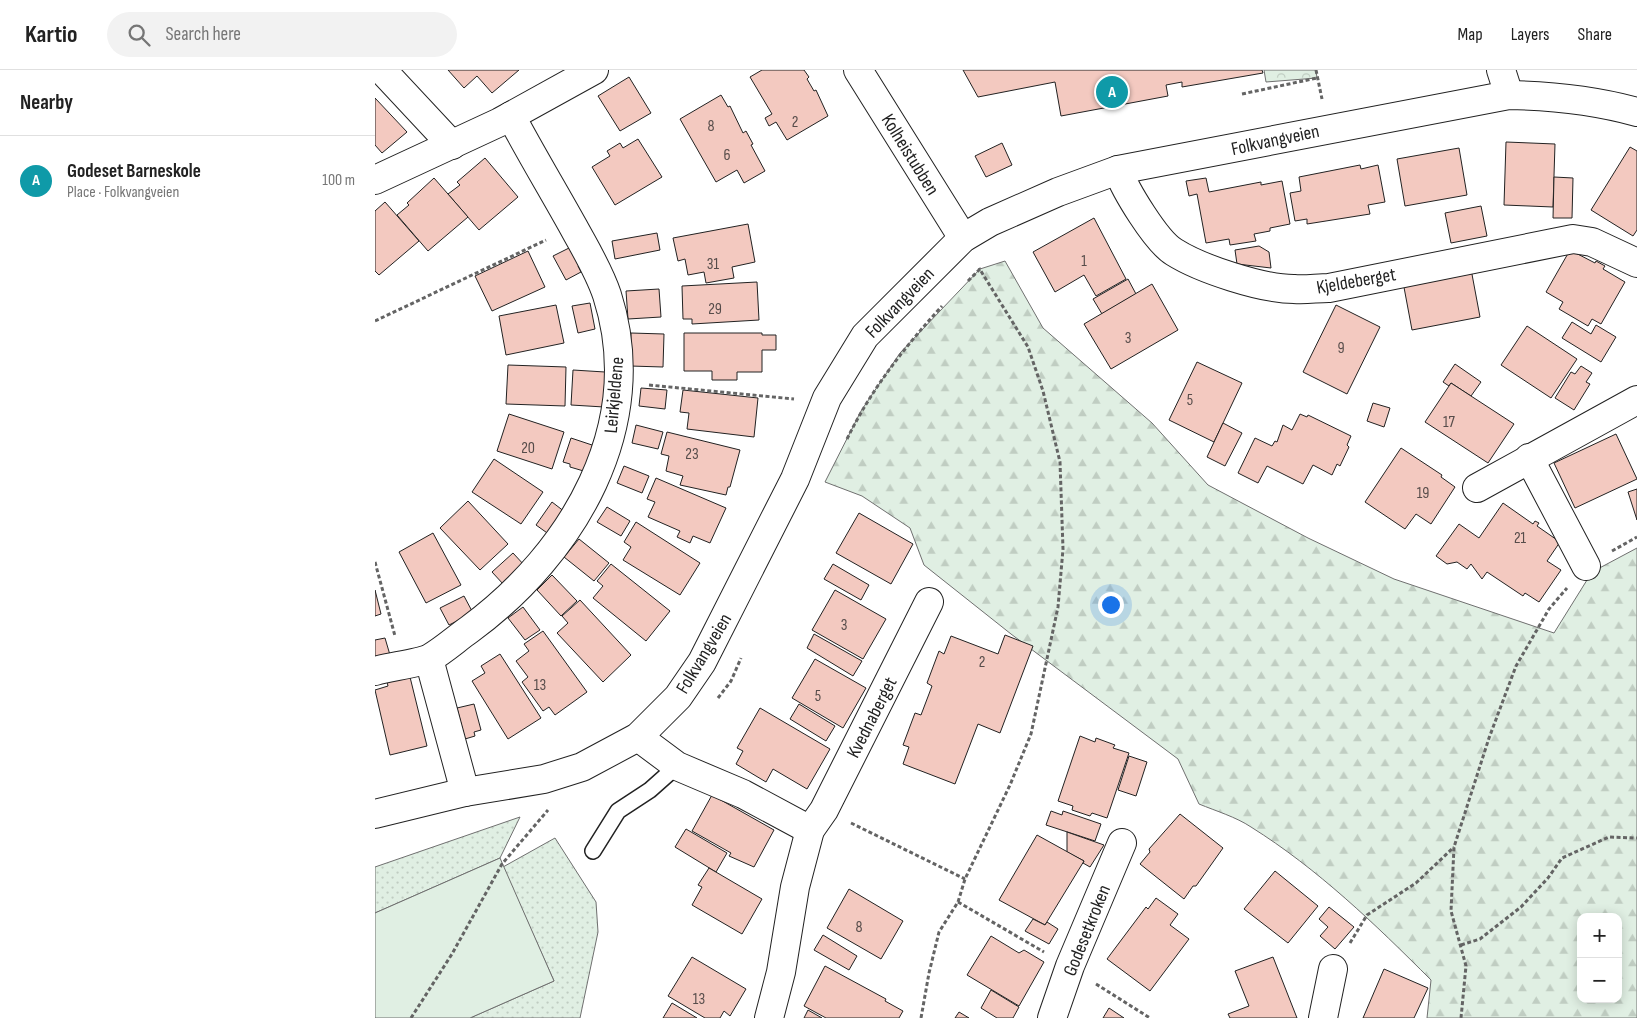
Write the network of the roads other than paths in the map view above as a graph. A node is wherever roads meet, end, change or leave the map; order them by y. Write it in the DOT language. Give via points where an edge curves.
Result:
graph roads {
  1 [pos="382,70"];
  2 [pos="859,70"];
  3 [pos="577,74"];
  4 [pos="1505,82"];
  5 [pos="1637,112"];
  6 [pos="511,116"];
  7 [pos="452,145"];
  8 [pos="1119,170"];
  9 [pos="375,180"];
  10 [pos="963,238"];
  11 [pos="1637,263"];
  12 [pos="1637,400"];
  13 [pos="1529,458"];
  14 [pos="1477,488"];
  15 [pos="1586,566"];
  16 [pos="929,602"];
  17 [pos="429,658"];
  18 [pos="375,671"];
  19 [pos="638,737"];
  20 [pos="677,766"];
  21 [pos="465,792"];
  22 [pos="375,814"];
  23 [pos="817,820"];
  24 [pos="1122,843"];
  25 [pos="593,851"];
  26 [pos="1333,969"];
  27 [pos="769,1018"];
  28 [pos="1052,1018"];
  29 [pos="1323,1018"];
  1 -- 7 [label="street"];
  2 -- 10 [label="street, Kolheistubben"];
  3 -- 6 [label="street"];
  4 -- 5 [label="street, Folkvangveien"];
  4 -- 8 [label="street, Folkvangveien"];
  6 -- 7 [label="street"];
  6 -- 17 [label="street, Leirkjeldene" via="597,269 608,296 617,340 618,382 611,437 595,479 567,530 536,571 498,608"];
  7 -- 9 [label="street"];
  8 -- 10 [label="street, Folkvangveien" via="1050,195"];
  8 -- 11 [label="street, Kjeldeberget" via="1124,186 1172,251 1230,277 1293,289 1329,288 1573,239 1592,242"];
  10 -- 19 [label="street, Folkvangveien" via="865,336 825,402 795,479 702,662 678,697"];
  12 -- 13 [label="street"];
  13 -- 14 [label="street"];
  13 -- 15 [label="street"];
  16 -- 23 [label="street, Kvednaberget"];
  17 -- 18 [label="street, Leirkjeldene"];
  17 -- 21 [label="street"];
  19 -- 20 [label="street"];
  19 -- 21 [label="street, Folkvangveien" via="582,767 544,779"];
  20 -- 23 [label="street"];
  20 -- 25 [label="lane" via="650,790 618,811"];
  21 -- 22 [label="street, Folkvangveien"];
  23 -- 27 [label="street, Kvednaberget" via="795,887 781,972"];
  24 -- 28 [label="street, Godesetkroken" via="1070,966"];
  26 -- 29 [label="street"];
}
